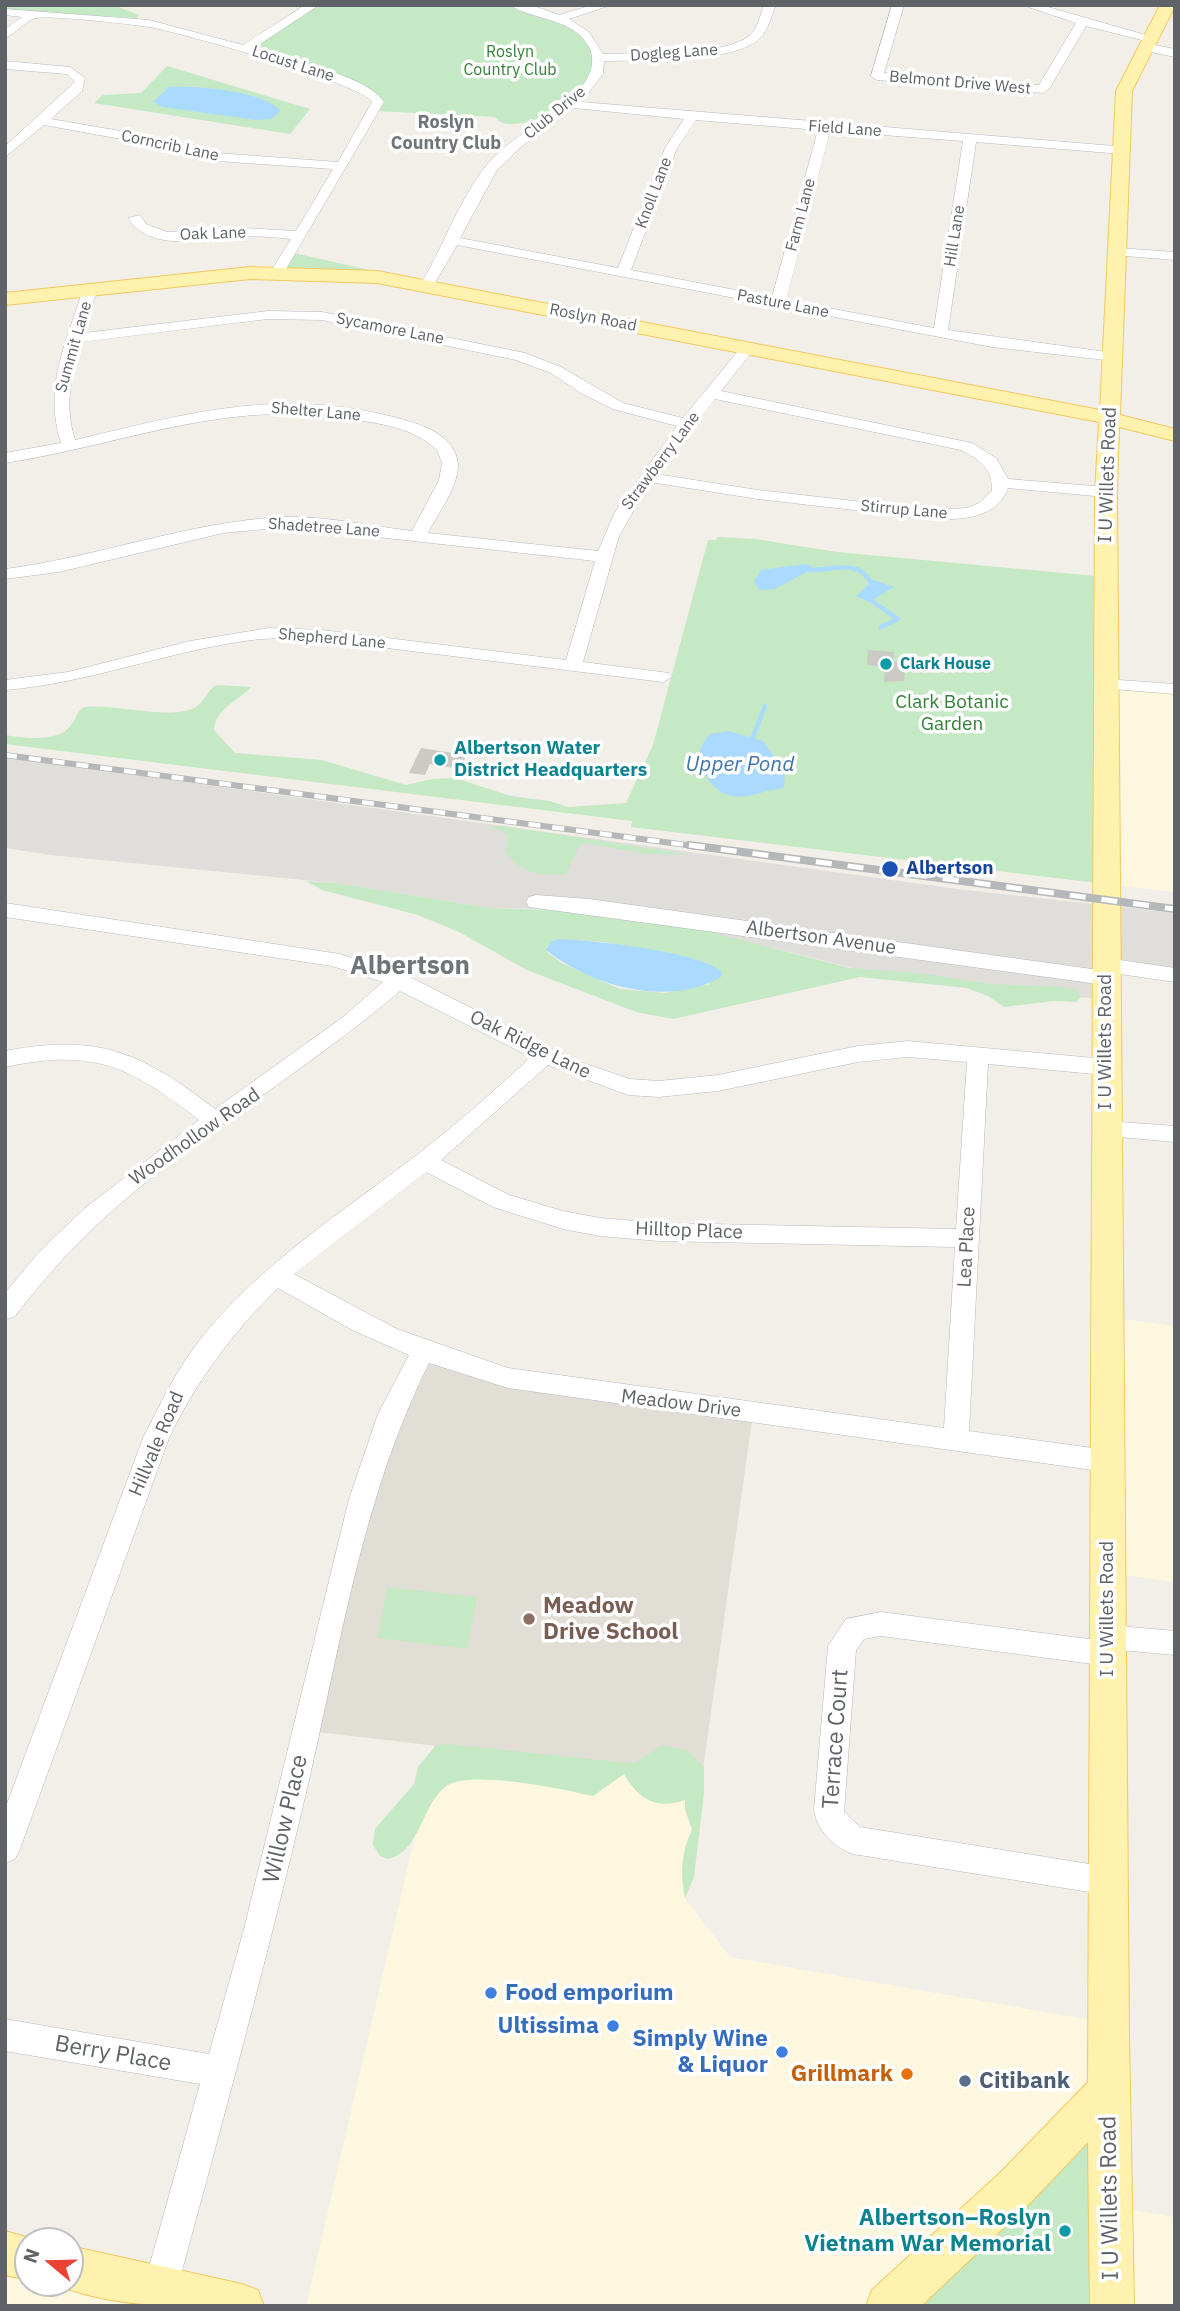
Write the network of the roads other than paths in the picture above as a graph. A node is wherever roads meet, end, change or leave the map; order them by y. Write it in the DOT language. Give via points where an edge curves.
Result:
graph roads {
  1 [pos="313,5"];
  2 [pos="516,5"];
  3 [pos="605,5"];
  4 [pos="770,5"];
  5 [pos="898,5"];
  6 [pos="1028,5"];
  7 [pos="1168,5"];
  8 [pos="5,12"];
  9 [pos="34,13"];
  10 [pos="560,19"];
  11 [pos="1083,22"];
  12 [pos="5,35"];
  13 [pos="1148,42"];
  14 [pos="245,49"];
  15 [pos="1175,53"];
  16 [pos="598,58"];
  17 [pos="5,65"];
  18 [pos="569,104"];
  19 [pos="692,116"];
  20 [pos="43,121"];
  21 [pos="825,127"];
  22 [pos="970,138"];
  23 [pos="1122,150"];
  24 [pos="5,153"];
  25 [pos="341,166"];
  26 [pos="135,218"];
  27 [pos="299,235"];
  28 [pos="455,242"];
  29 [pos="290,252"];
  30 [pos="1118,252"];
  31 [pos="1175,256"];
  32 [pos="277,273"];
  33 [pos="623,273"];
  34 [pos="427,285"];
  35 [pos="90,289"];
  36 [pos="5,299"];
  37 [pos="778,303"];
  38 [pos="940,333"];
  39 [pos="76,338"];
  40 [pos="747,348"];
  41 [pos="1114,357"];
  42 [pos="712,394"];
  43 [pos="1110,418"];
  44 [pos="689,424"];
  45 [pos="1175,435"];
  46 [pos="69,445"];
  47 [pos="5,458"];
  48 [pos="648,477"];
  49 [pos="1001,483"];
  50 [pos="1106,492"];
  51 [pos="418,536"];
  52 [pos="605,557"];
  53 [pos="5,574"];
  54 [pos="573,666"];
  55 [pos="663,677"];
  56 [pos="1105,684"];
  57 [pos="5,685"];
  58 [pos="1175,689"];
  59 [pos="536,902"];
  60 [pos="5,909"];
  61 [pos="1106,972"];
  62 [pos="1175,975"];
  63 [pos="399,980"];
  64 [pos="978,1054"];
  65 [pos="546,1055"];
  66 [pos="5,1059"];
  67 [pos="1105,1067"];
  68 [pos="215,1121"];
  69 [pos="1106,1129"];
  70 [pos="1175,1133"];
  71 [pos="424,1161"];
  72 [pos="968,1238"];
  73 [pos="276,1275"];
  74 [pos="5,1310"];
  75 [pos="422,1353"];
  76 [pos="956,1440"];
  77 [pos="1107,1461"];
  78 [pos="1175,1643"];
  79 [pos="1108,1646"];
  80 [pos="5,1849"];
  81 [pos="1108,1881"];
  82 [pos="5,2035"];
  83 [pos="220,2072"];
  84 [pos="1108,2091"];
  85 [pos="84,2271"];
  86 [pos="160,2289"];
  87 [pos="215,2303"];
  88 [pos="888,2306"];
  89 [pos="1112,2306"];
  1 -- 14 [label="street"];
  2 -- 10 [label="street"];
  3 -- 10 [label="street"];
  4 -- 16 [label="street, Dogleg Lane" via="758,34 741,46 707,53"];
  5 -- 11 [label="street, Belmont Drive West" via="877,76 1043,89"];
  6 -- 11 [label="street"];
  7 -- 13 [label="main road, I U Willets Road"];
  8 -- 9 [label="street, Locust Lane"];
  9 -- 12 [label="street"];
  9 -- 14 [label="street, Locust Lane" via="149,23"];
  10 -- 16 [label="street" via="590,41"];
  11 -- 13 [label="street"];
  13 -- 15 [label="street"];
  13 -- 23 [label="main road, I U Willets Road" via="1124,91"];
  14 -- 25 [label="street, Locust Lane" via="374,95 374,111"];
  16 -- 18 [label="street, Club Drive" via="593,82"];
  17 -- 20 [label="street" via="56,68 78,75 78,88"];
  18 -- 19 [label="street, Field Lane"];
  18 -- 28 [label="street, Club Drive" via="492,167"];
  19 -- 21 [label="street, Field Lane"];
  19 -- 33 [label="street, Knoll Lane" via="671,148"];
  20 -- 24 [label="street"];
  20 -- 25 [label="street, Corncrib Lane" via="208,155"];
  21 -- 22 [label="street, Field Lane"];
  21 -- 37 [label="street, Farm Lane"];
  22 -- 23 [label="street, Field Lane"];
  22 -- 38 [label="street, Hill Lane"];
  23 -- 30 [label="main road, I U Willets Road"];
  25 -- 27 [label="street, Locust Lane"];
  26 -- 27 [label="street, Oak Lane" via="145,230 168,236"];
  27 -- 29 [label="street, Locust Lane"];
  28 -- 33 [label="street, Pasture Lane"];
  28 -- 34 [label="street, Club Drive"];
  29 -- 32 [label="street, Locust Lane"];
  29 -- 34 [label="main road"];
  30 -- 31 [label="street"];
  30 -- 41 [label="main road, I U Willets Road"];
  32 -- 34 [label="main road, Roslyn Road" via="353,275"];
  32 -- 35 [label="main road, Roslyn Road"];
  33 -- 37 [label="street, Pasture Lane"];
  34 -- 40 [label="main road, Roslyn Road"];
  35 -- 36 [label="main road, Roslyn Road"];
  35 -- 39 [label="street, Summit Lane"];
  37 -- 38 [label="street, Pasture Lane"];
  38 -- 41 [label="street, Pasture Lane" via="1022,348"];
  39 -- 44 [label="street, Sycamore Lane" via="268,315 322,316 520,356 556,370 618,406"];
  39 -- 46 [label="street, Summit Lane" via="60,388"];
  40 -- 42 [label="street, Strawberry Lane"];
  40 -- 43 [label="main road, Roslyn Road"];
  41 -- 43 [label="main road, I U Willets Road"];
  42 -- 44 [label="street, Strawberry Lane"];
  42 -- 49 [label="street" via="966,446 994,462"];
  43 -- 45 [label="main road, Roslyn Road"];
  43 -- 50 [label="main road, I U Willets Road"];
  44 -- 48 [label="street, Strawberry Lane"];
  46 -- 47 [label="street, Shelter Lane"];
  46 -- 51 [label="street, Shelter Lane" via="213,413 266,407 331,410 402,424 435,439 450,464"];
  48 -- 49 [label="street, Stirrup Lane" via="739,493 948,515 988,505"];
  48 -- 52 [label="street, Strawberry Lane" via="621,516"];
  49 -- 50 [label="street"];
  50 -- 56 [label="main road, I U Willets Road"];
  51 -- 52 [label="street, Shadetree Lane"];
  51 -- 53 [label="street, Shadetree Lane" via="316,524 244,524 59,567"];
  52 -- 54 [label="street, Strawberry Lane"];
  54 -- 55 [label="street, Shepherd Lane"];
  54 -- 57 [label="street, Shepherd Lane" via="321,635 276,634 228,639 56,681"];
  56 -- 58 [label="street"];
  56 -- 61 [label="main road, I U Willets Road"];
  59 -- 61 [label="street, Albertson Avenue"];
  60 -- 63 [label="street, Oak Ridge Lane" via="333,959"];
  61 -- 62 [label="street, Albertson Avenue"];
  61 -- 67 [label="main road, I U Willets Road"];
  63 -- 65 [label="street, Oak Ridge Lane"];
  63 -- 68 [label="street, Woodhollow Road" via="316,1052"];
  64 -- 65 [label="street, Oak Ridge Lane" via="887,1050 718,1083 659,1089 607,1081"];
  64 -- 67 [label="street, Oak Ridge Lane"];
  64 -- 72 [label="street, Lea Place"];
  65 -- 71 [label="street, Hillvale Road"];
  66 -- 68 [label="street" via="64,1052 117,1059 144,1069"];
  67 -- 69 [label="main road, I U Willets Road"];
  68 -- 74 [label="street, Woodhollow Road" via="101,1206"];
  69 -- 70 [label="street"];
  69 -- 77 [label="main road, I U Willets Road"];
  71 -- 72 [label="street, Hilltop Place" via="501,1201 600,1227"];
  71 -- 73 [label="street, Hillvale Road"];
  72 -- 76 [label="street, Lea Place"];
  73 -- 75 [label="street, Meadow Drive" via="369,1331"];
  73 -- 80 [label="street, Hillvale Road" via="213,1337 170,1408"];
  75 -- 76 [label="street, Meadow Drive" via="545,1386"];
  75 -- 83 [label="street, Willow Place" via="391,1414 362,1499 270,1890"];
  76 -- 77 [label="street, Meadow Drive"];
  77 -- 79 [label="main road, I U Willets Road"];
  78 -- 79 [label="street, Terrace Court"];
  79 -- 81 [label="main road, I U Willets Road"];
  79 -- 81 [label="street, Terrace Court" via="881,1624 856,1628 842,1646 829,1810 830,1819 853,1840"];
  81 -- 84 [label="main road, I U Willets Road"];
  82 -- 83 [label="street, Berry Place"];
  83 -- 86 [label="street, Willow Place"];
  84 -- 88 [label="main road, I U Willets Road" via="1017,2186"];
  84 -- 89 [label="main road, I U Willets Road"];
  85 -- 86 [label="main road"];
  86 -- 87 [label="main road"];
}
